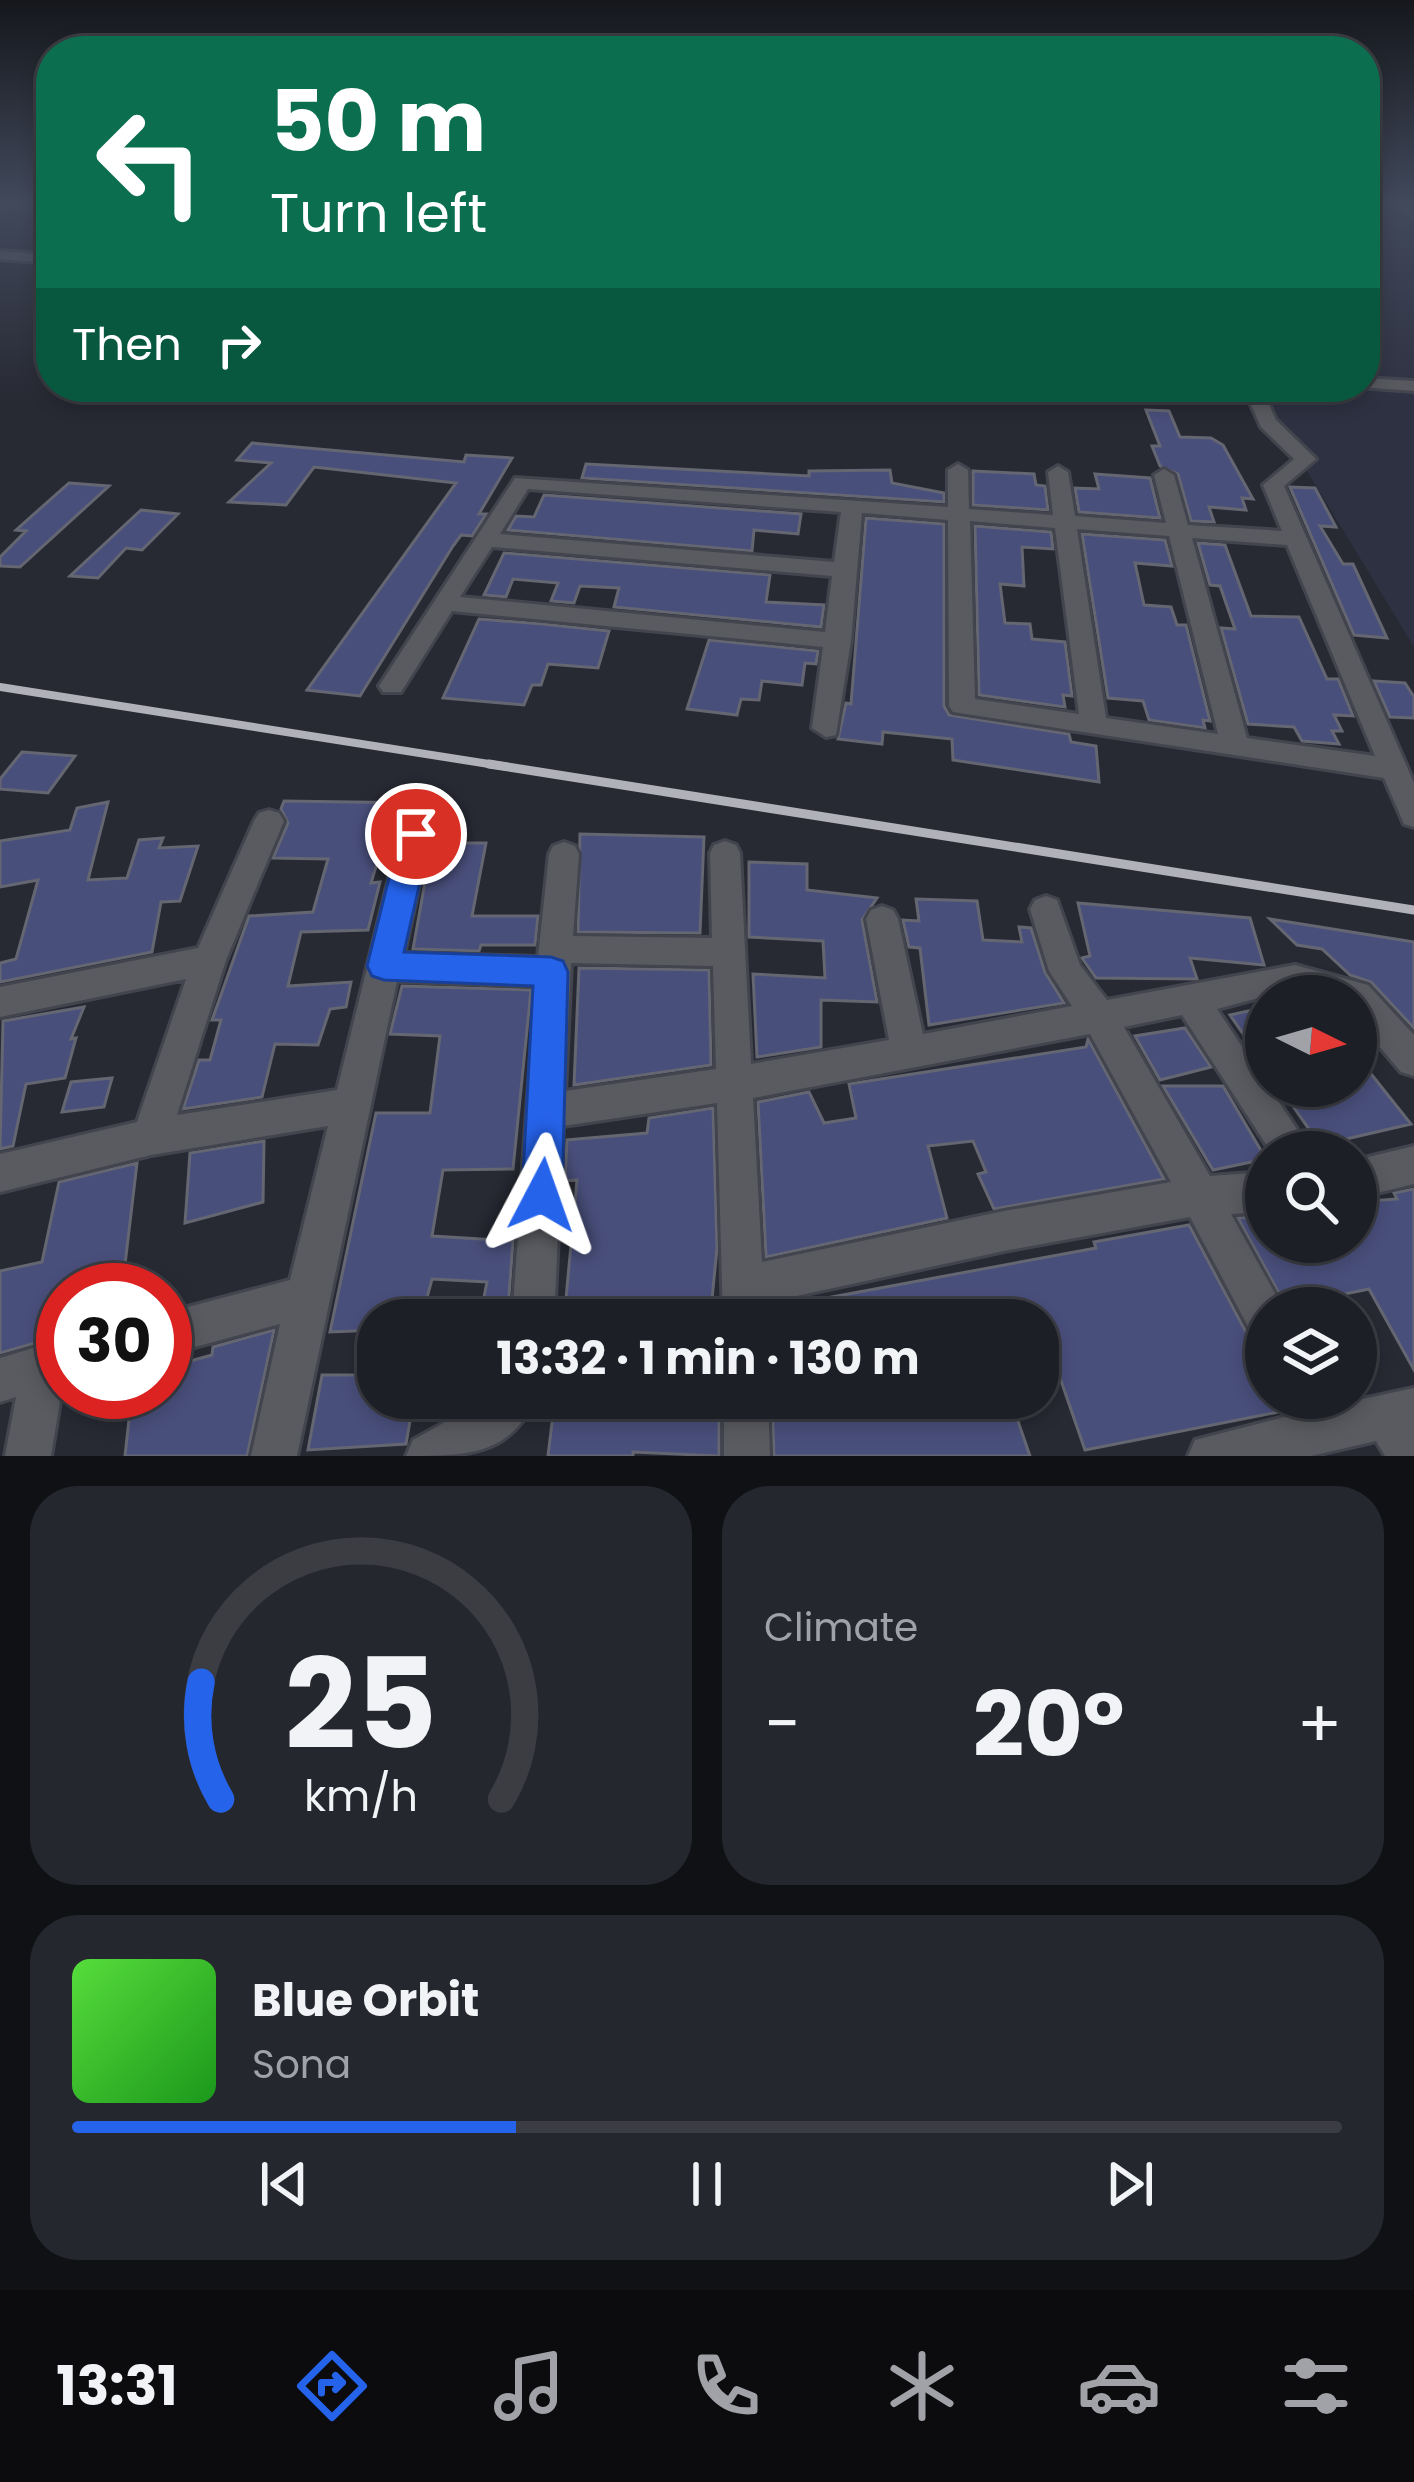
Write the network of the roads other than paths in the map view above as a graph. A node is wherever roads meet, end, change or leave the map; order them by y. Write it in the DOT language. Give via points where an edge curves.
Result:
graph roads {
  1 [pos="1380,380"];
  2 [pos="1414,382"];
  3 [pos="1259,402"];
  4 [pos="958,470"];
  5 [pos="1058,472"];
  6 [pos="1164,475"];
  7 [pos="852,508"];
  8 [pos="958,516"];
  9 [pos="1067,523"];
  10 [pos="1178,531"];
  11 [pos="1294,538"];
  12 [pos="485,540"];
  13 [pos="846,570"];
  14 [pos="445,603"];
  15 [pos="839,641"];
  16 [pos="392,686"];
  17 [pos="1094,725"];
  18 [pos="826,728"];
  19 [pos="1235,746"];
  20 [pos="1392,769"];
  21 [pos="1414,816"];
  22 [pos="269,821"];
  23 [pos="416,834"];
  24 [pos="725,853"];
  25 [pos="564,854"];
  26 [pos="1046,908"];
  27 [pos="882,920"];
  28 [pos="728,952"];
  29 [pos="209,960"];
  30 [pos="553,960"];
  31 [pos="384,966"];
  32 [pos="1190,998"];
  33 [pos="0,1003"];
  34 [pos="1100,1018"];
  35 [pos="910,1054"];
  36 [pos="1414,1060"];
  37 [pos="731,1084"];
  38 [pos="352,1105"];
  39 [pos="548,1111"];
  40 [pos="1279,1131"];
  41 [pos="151,1137"];
  42 [pos="1414,1165"];
  43 [pos="0,1173"];
  44 [pos="1377,1174"];
  45 [pos="1245,1193"];
  46 [pos="1200,1196"];
  47 [pos="1250,1287"];
  48 [pos="307,1296"];
  49 [pos="535,1299"];
  50 [pos="744,1299"];
  51 [pos="761,1299"];
  52 [pos="192,1327"];
  53 [pos="36,1369"];
  54 [pos="0,1380"];
  55 [pos="1401,1413"];
  56 [pos="38,1419"];
  57 [pos="501,1419"];
  58 [pos="746,1419"];
  59 [pos="1307,1419"];
  60 [pos="28,1456"];
  61 [pos="274,1456"];
  62 [pos="429,1456"];
  63 [pos="747,1456"];
  64 [pos="1210,1456"];
  65 [pos="1410,1456"];
  1 -- 2 [label="street"];
  3 -- 11 [label="street" via="1268,423 1306,459 1273,485"];
  4 -- 8 [label="street"];
  5 -- 9 [label="street"];
  6 -- 10 [label="street"];
  7 -- 8 [label="street"];
  7 -- 12 [label="street" via="522,482"];
  7 -- 13 [label="street"];
  8 -- 9 [label="street"];
  8 -- 17 [label="street" via="962,706"];
  9 -- 10 [label="street"];
  9 -- 17 [label="street"];
  10 -- 11 [label="street"];
  10 -- 19 [label="street"];
  11 -- 20 [label="street"];
  12 -- 13 [label="street"];
  12 -- 14 [label="street"];
  13 -- 15 [label="street"];
  14 -- 15 [label="street"];
  14 -- 16 [label="street"];
  15 -- 18 [label="street"];
  17 -- 19 [label="street"];
  19 -- 20 [label="street"];
  20 -- 21 [label="street"];
  22 -- 29 [label="street"];
  23 -- 31 [label="street"];
  24 -- 28 [label="street"];
  25 -- 30 [label="street"];
  26 -- 34 [label="street" via="1066,971"];
  27 -- 35 [label="street"];
  28 -- 30 [label="street"];
  28 -- 37 [label="street"];
  29 -- 33 [label="street"];
  29 -- 41 [label="street"];
  30 -- 31 [label="street"];
  30 -- 39 [label="street"];
  31 -- 38 [label="street"];
  32 -- 34 [label="street"];
  32 -- 36 [label="street" via="1295,980 1331,985 1356,995"];
  32 -- 40 [label="street"];
  34 -- 35 [label="street"];
  34 -- 46 [label="street"];
  35 -- 37 [label="street"];
  37 -- 39 [label="street"];
  37 -- 50 [label="street"];
  38 -- 41 [label="street"];
  38 -- 48 [label="street"];
  39 -- 49 [label="street"];
  41 -- 43 [label="street"];
  42 -- 44 [label="street"];
  45 -- 46 [label="street"];
  46 -- 47 [label="street"];
  46 -- 51 [label="street"];
  48 -- 52 [label="street"];
  48 -- 61 [label="street"];
  53 -- 54 [label="street"];
  55 -- 65 [label="street"];
  56 -- 60 [label="street"];
  57 -- 62 [label="street"];
  58 -- 63 [label="street"];
  59 -- 64 [label="street"];
}
